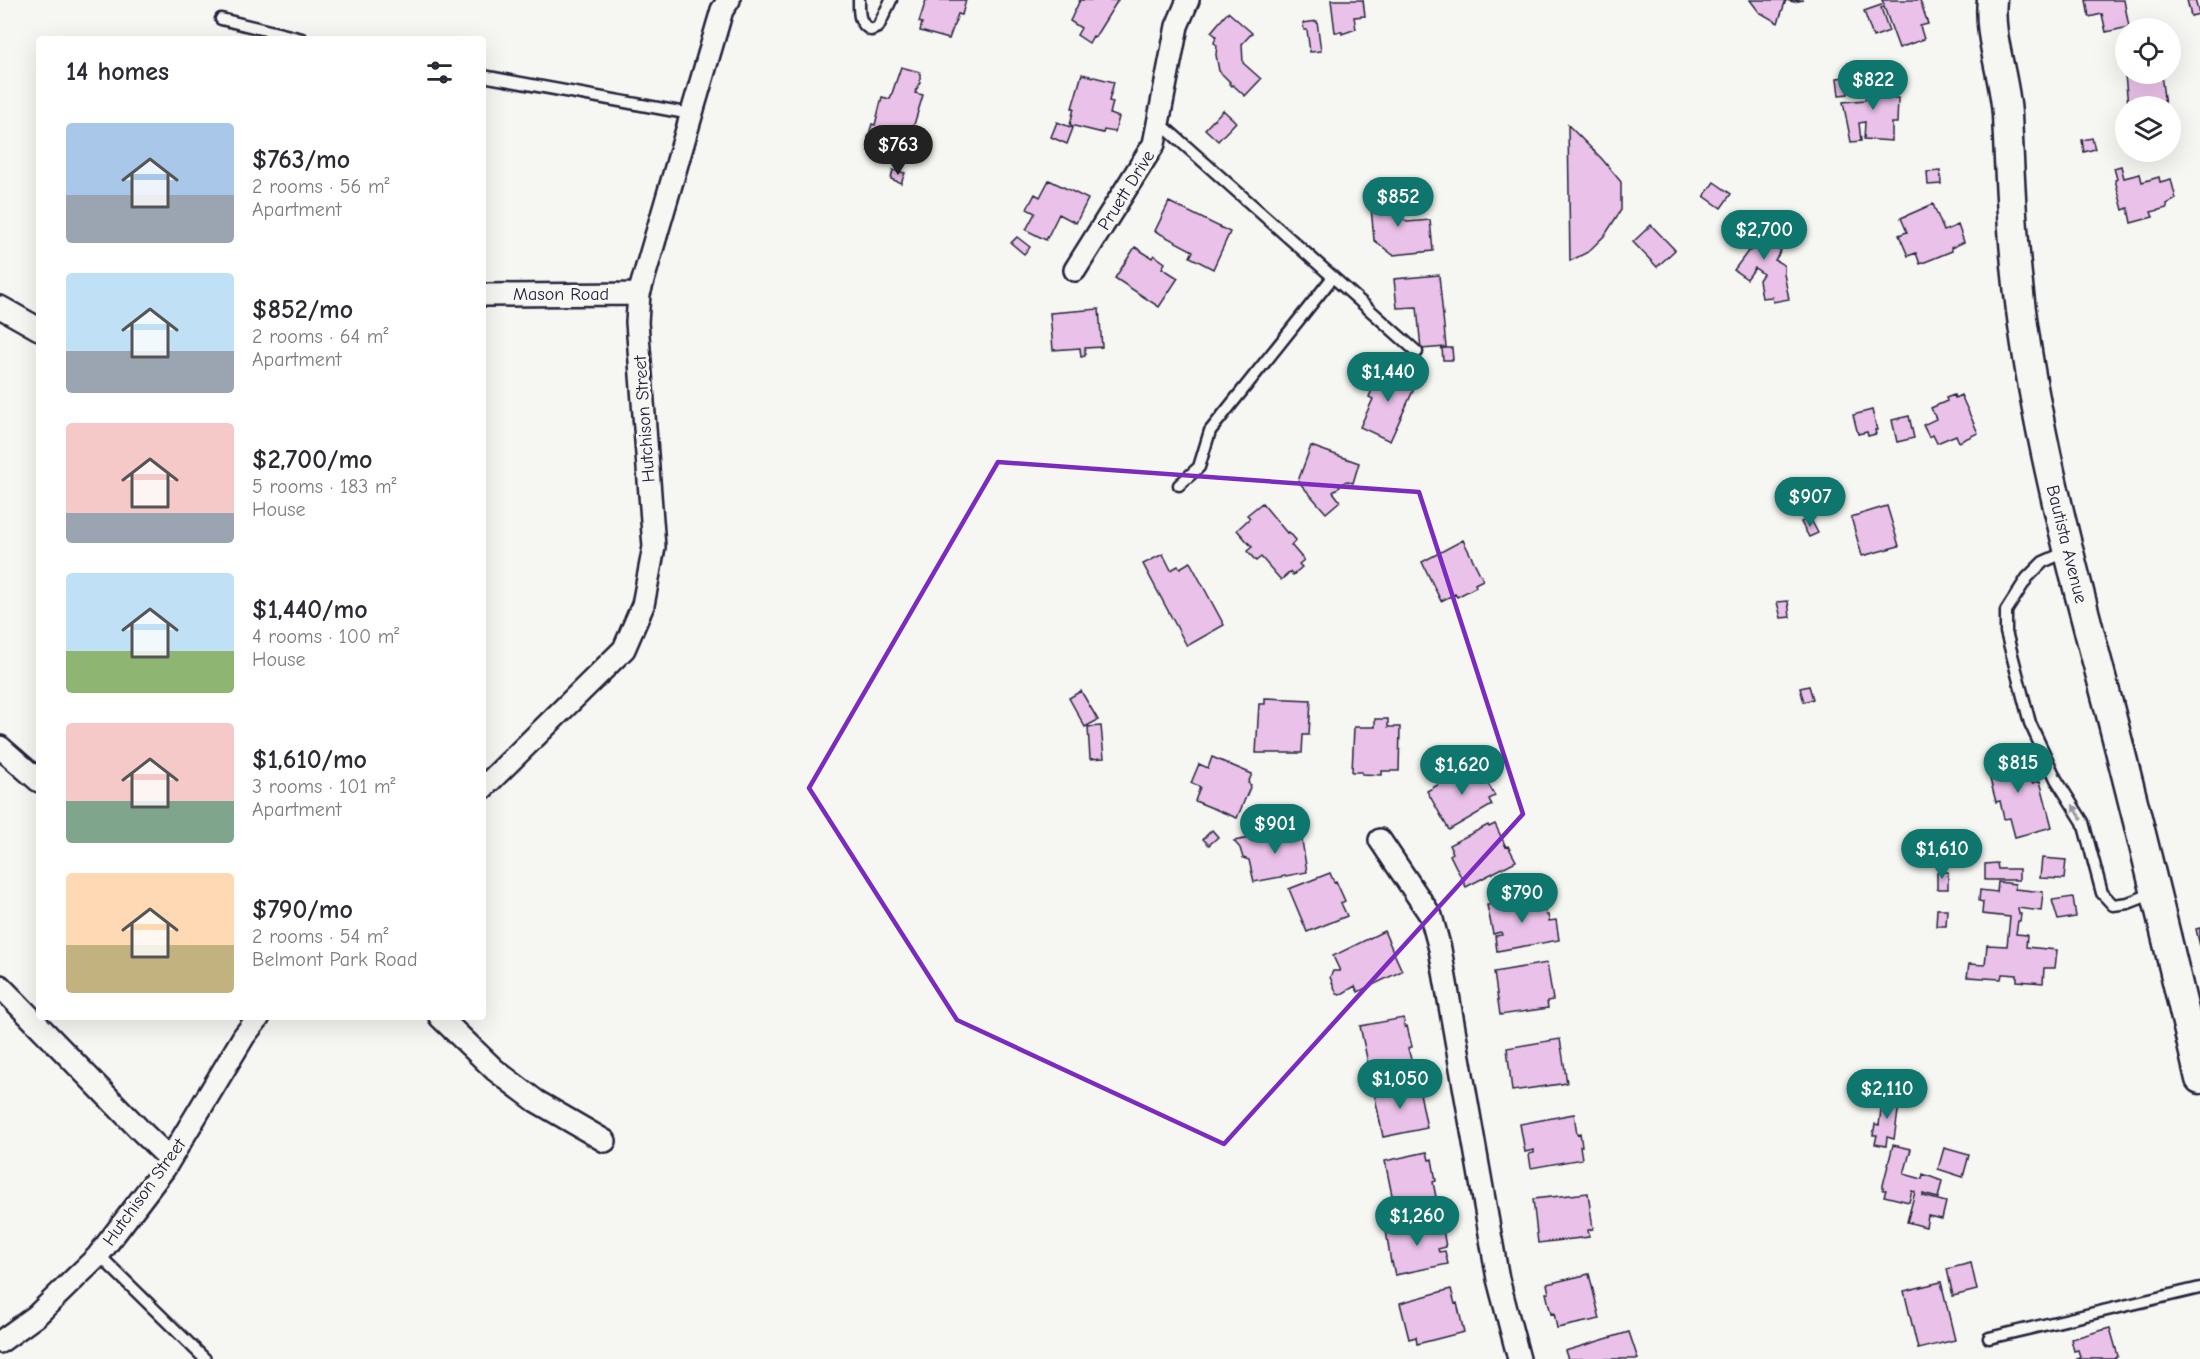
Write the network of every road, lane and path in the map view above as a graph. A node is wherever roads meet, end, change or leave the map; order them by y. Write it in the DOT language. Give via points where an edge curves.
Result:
graph roads {
  1 [pos="729,0"];
  2 [pos="859,0"];
  3 [pos="891,0"];
  4 [pos="1188,0"];
  5 [pos="1992,0"];
  6 [pos="221,19"];
  7 [pos="291,36"];
  8 [pos="486,77"];
  9 [pos="691,114"];
  10 [pos="1160,123"];
  11 [pos="1075,270"];
  12 [pos="1333,276"];
  13 [pos="639,294"];
  14 [pos="486,295"];
  15 [pos="0,308"];
  16 [pos="36,327"];
  17 [pos="1417,352"];
  18 [pos="1179,485"];
  19 [pos="2068,551"];
  20 [pos="0,747"];
  21 [pos="36,778"];
  22 [pos="486,785"];
  23 [pos="1380,840"];
  24 [pos="2155,892"];
  25 [pos="0,986"];
  26 [pos="257,1020"];
  27 [pos="443,1020"];
  28 [pos="2200,1079"];
  29 [pos="605,1141"];
  30 [pos="170,1160"];
  31 [pos="99,1255"];
  32 [pos="2200,1288"];
  33 [pos="1989,1338"];
  34 [pos="0,1342"];
  35 [pos="205,1359"];
  36 [pos="1518,1359"];
  1 -- 9 [label="street, Hutchison Street" via="722,10"];
  2 -- 3 [label="lane" via="859,18 871,30 878,27"];
  4 -- 10 [label="street, Pruett Drive" via="1177,26"];
  5 -- 19 [label="street, Bautista Avenue" via="1991,15 2006,92 2011,215 2023,324 2042,438"];
  6 -- 7 [label="lane"];
  8 -- 9 [label="lane"];
  9 -- 13 [label="street, Hutchison Street"];
  10 -- 11 [label="street, Pruett Drive" via="1154,144"];
  10 -- 12 [label="lane"];
  12 -- 17 [label="lane"];
  12 -- 18 [label="lane" via="1210,431 1199,467"];
  13 -- 14 [label="street, Mason Road"];
  13 -- 22 [label="street, Hutchison Street" via="637,322 654,547 643,605 624,649"];
  15 -- 16 [label="street"];
  19 -- 24 [label="street, Bautista Avenue"];
  24 -- 19 [label="lane, one-way" via="2113,905 2102,892 2083,822 2056,779 2030,723 2006,632 2006,611 2027,578 2043,561"];
  20 -- 21 [label="street"];
  23 -- 36 [label="street" via="1431,915 1498,1279"];
  24 -- 28 [label="street, Bautista Avenue"];
  25 -- 30 [label="street"];
  26 -- 30 [label="street, Hutchison Street"];
  27 -- 29 [label="street" via="495,1070 536,1101"];
  30 -- 31 [label="street, Hutchison Street"];
  31 -- 34 [label="street, Hutchison Street" via="36,1316"];
  31 -- 35 [label="lane"];
  32 -- 33 [label="lane"];
}
